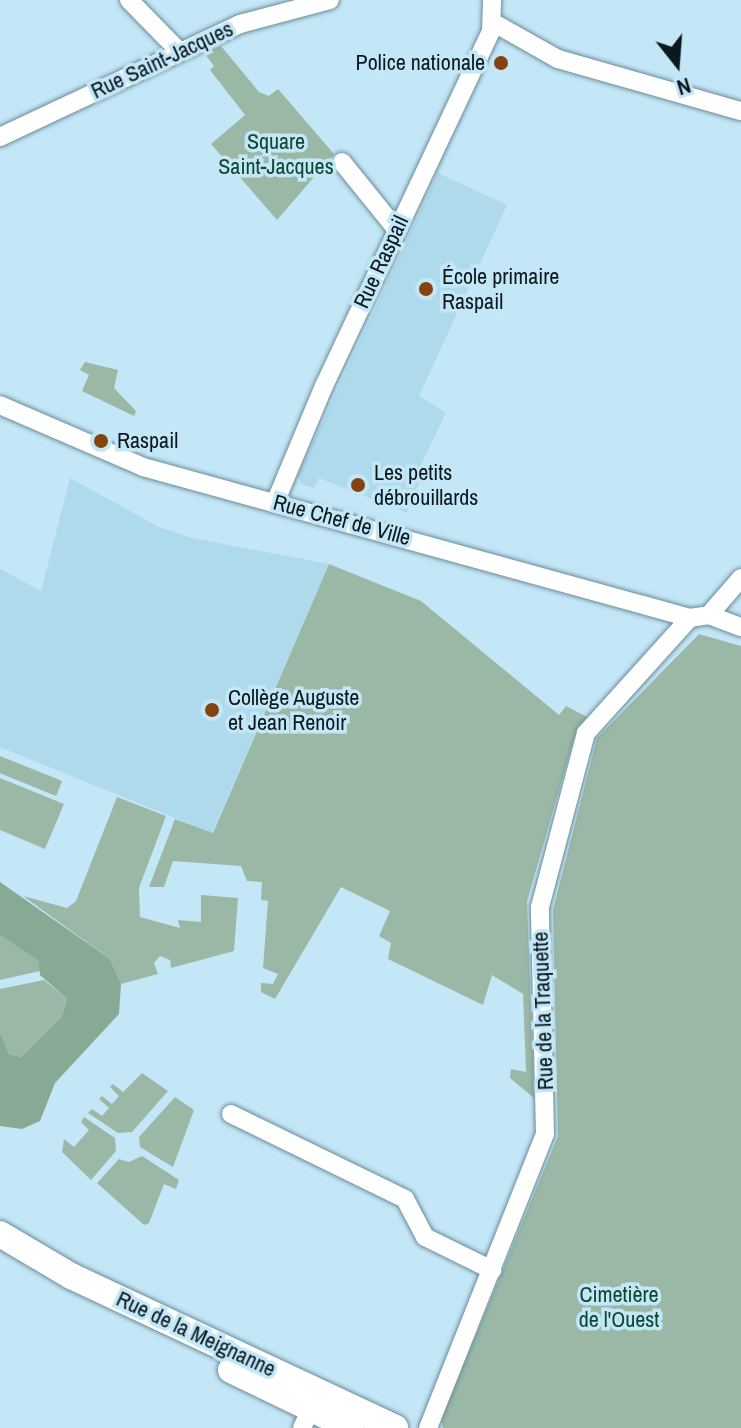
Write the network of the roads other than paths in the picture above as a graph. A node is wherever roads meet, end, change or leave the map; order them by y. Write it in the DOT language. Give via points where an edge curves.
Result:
graph roads {
  1 [pos="129,0"];
  2 [pos="330,0"];
  3 [pos="492,0"];
  4 [pos="275,5"];
  5 [pos="494,23"];
  6 [pos="179,51"];
  7 [pos="741,111"];
  8 [pos="0,137"];
  9 [pos="342,162"];
  10 [pos="396,229"];
  11 [pos="0,405"];
  12 [pos="275,503"];
  13 [pos="741,578"];
  14 [pos="709,615"];
  15 [pos="690,618"];
  16 [pos="741,627"];
  17 [pos="231,1114"];
  18 [pos="0,1234"];
  19 [pos="0,1252"];
  20 [pos="492,1270"];
  21 [pos="311,1410"];
  22 [pos="351,1428"];
  23 [pos="395,1428"];
  24 [pos="428,1428"];
  1 -- 6 [label="street"];
  2 -- 4 [label="street, Rue Saint-Jacques"];
  3 -- 5 [label="street"];
  4 -- 6 [label="street, Rue Saint-Jacques"];
  5 -- 7 [label="street" via="558,59"];
  5 -- 10 [label="street, Rue Raspail"];
  6 -- 8 [label="street, Rue Saint-Jacques"];
  9 -- 10 [label="street"];
  10 -- 12 [label="street, Rue Raspail"];
  11 -- 12 [label="street, Rue Chef de Ville" via="143,467"];
  12 -- 15 [label="street, Rue Chef de Ville"];
  13 -- 14 [label="street"];
  14 -- 15 [label="street"];
  14 -- 16 [label="street"];
  15 -- 20 [label="street, Rue de la Traquette" via="586,733 540,907 545,1134"];
  17 -- 20 [label="street" via="405,1199 425,1237"];
  18 -- 21 [label="main road, Rue de la Meignanne"];
  19 -- 21 [label="main road, Rue de la Meignanne" via="56,1287"];
  20 -- 24 [label="street, Rue de la Traquette"];
  21 -- 22 [label="main road, Rue de la Meignanne"];
  21 -- 23 [label="main road, Rue de la Meignanne"];
}
